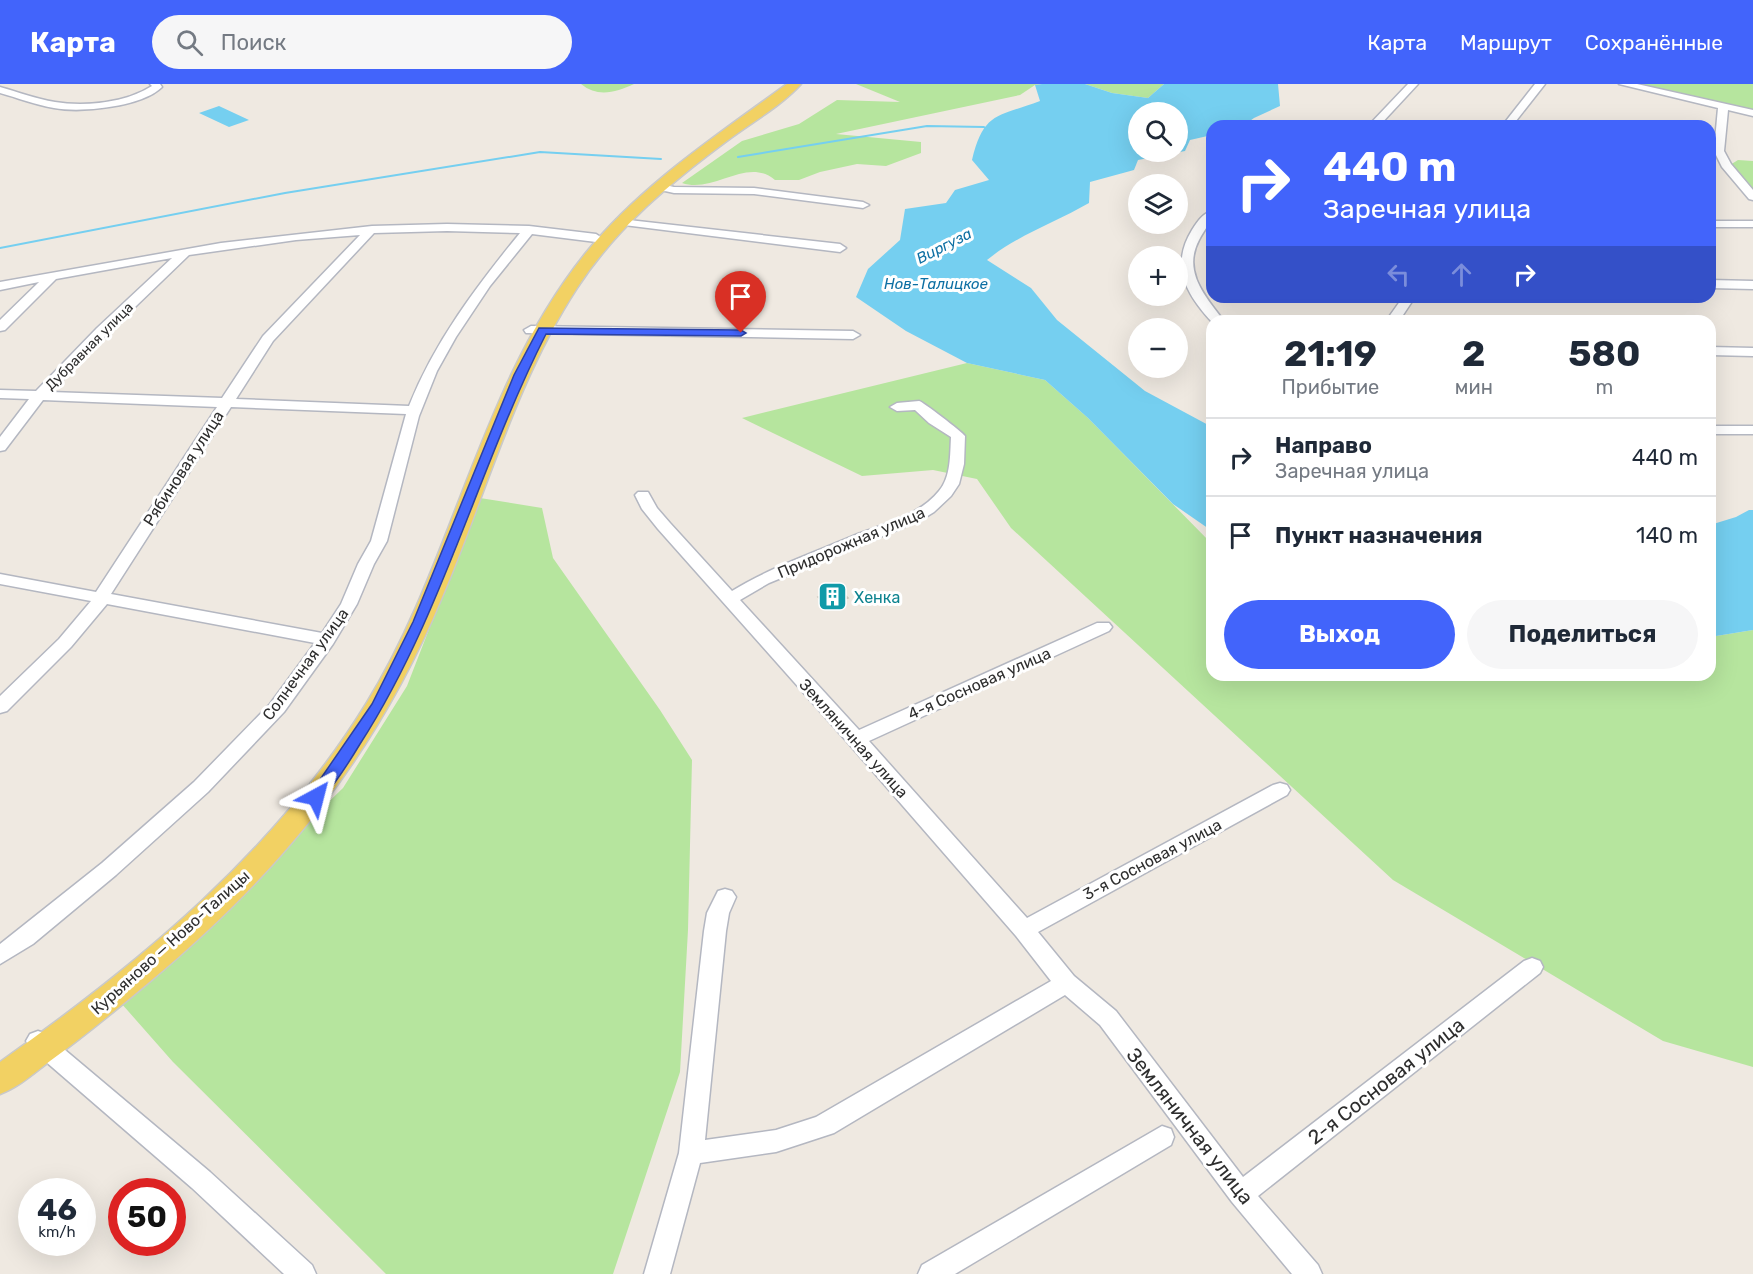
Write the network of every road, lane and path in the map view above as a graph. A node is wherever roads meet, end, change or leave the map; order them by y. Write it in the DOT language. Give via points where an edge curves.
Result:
graph roads {
  1 [pos="155,84"];
  2 [pos="787,84"];
  3 [pos="795,84"];
  4 [pos="1413,84"];
  5 [pos="1540,84"];
  6 [pos="1624,84"];
  7 [pos="0,90"];
  8 [pos="1723,107"];
  9 [pos="1753,113"];
  10 [pos="1379,120"];
  11 [pos="1512,120"];
  12 [pos="1737,177"];
  13 [pos="1753,182"];
  14 [pos="660,187"];
  15 [pos="1753,197"];
  16 [pos="863,205"];
  17 [pos="1206,218"];
  18 [pos="620,222"];
  19 [pos="1716,224"];
  20 [pos="1753,224"];
  21 [pos="529,230"];
  22 [pos="370,231"];
  23 [pos="596,238"];
  24 [pos="840,248"];
  25 [pos="184,253"];
  26 [pos="53,276"];
  27 [pos="1716,284"];
  28 [pos="1753,285"];
  29 [pos="0,286"];
  30 [pos="1213,315"];
  31 [pos="0,327"];
  32 [pos="537,331"];
  33 [pos="853,335"];
  34 [pos="1716,351"];
  35 [pos="1753,352"];
  36 [pos="0,394"];
  37 [pos="39,396"];
  38 [pos="226,402"];
  39 [pos="897,407"];
  40 [pos="415,410"];
  41 [pos="1716,430"];
  42 [pos="1753,430"];
  43 [pos="0,447"];
  44 [pos="642,495"];
  45 [pos="0,579"];
  46 [pos="103,598"];
  47 [pos="730,599"];
  48 [pos="1103,627"];
  49 [pos="327,640"];
  50 [pos="0,707"];
  51 [pos="856,739"];
  52 [pos="1280,790"];
  53 [pos="725,897"];
  54 [pos="1024,930"];
  55 [pos="0,954"];
  56 [pos="1532,967"];
  57 [pos="1066,982"];
  58 [pos="40,1043"];
  59 [pos="0,1063"];
  60 [pos="0,1080"];
  61 [pos="1162,1137"];
  62 [pos="691,1153"];
  63 [pos="1241,1194"];
  64 [pos="303,1274"];
  65 [pos="657,1274"];
  66 [pos="931,1274"];
  67 [pos="1310,1274"];
  1 -- 7 [label="street" via="153,92 128,100 55,105"];
  2 -- 23 [label="main road, Курьяново — Ново-Талицы" via="650,187"];
  3 -- 14 [label="main road, Курьяново — Ново-Талицы"];
  4 -- 10 [label="street"];
  5 -- 11 [label="street"];
  6 -- 8 [label="street"];
  8 -- 9 [label="street"];
  8 -- 12 [label="street" via="1719,152"];
  12 -- 13 [label="street"];
  12 -- 15 [label="street"];
  14 -- 16 [label="street" via="754,191"];
  14 -- 18 [label="main road, Курьяново — Ново-Талицы"];
  17 -- 30 [label="street" via="1187,246 1186,267 1195,292"];
  18 -- 24 [label="street"];
  18 -- 32 [label="main road, Курьяново — Ново-Талицы"];
  19 -- 20 [label="street"];
  21 -- 22 [label="street"];
  21 -- 23 [label="street"];
  21 -- 40 [label="street, Солнечная улица" via="449,337"];
  22 -- 25 [label="street"];
  22 -- 38 [label="street, Рябиновая улица" via="268,339"];
  23 -- 32 [label="main road, Курьяново — Ново-Талицы" via="562,282"];
  25 -- 26 [label="street"];
  25 -- 37 [label="street, Дубравная улица"];
  26 -- 29 [label="street"];
  26 -- 31 [label="street"];
  27 -- 28 [label="street"];
  32 -- 33 [label="street"];
  32 -- 58 [label="main road, Курьяново — Ново-Талицы" via="420,622 378,705 328,782 272,847 188,930 133,978"];
  34 -- 35 [label="street"];
  36 -- 37 [label="street"];
  37 -- 38 [label="street"];
  37 -- 43 [label="street, Дубравная улица"];
  38 -- 40 [label="street"];
  38 -- 46 [label="street, Рябиновая улица" via="115,573"];
  39 -- 47 [label="street, Придорожная улица" via="919,405 930,419 949,427 958,436 957,466 951,488 915,517 763,579"];
  40 -- 49 [label="street, Солнечная улица" via="380,541"];
  41 -- 42 [label="street"];
  44 -- 47 [label="street, Земляничная улица" via="664,526"];
  45 -- 46 [label="street"];
  46 -- 49 [label="street"];
  46 -- 50 [label="street, Рябиновая улица" via="65,643"];
  47 -- 51 [label="street, Земляничная улица"];
  48 -- 51 [label="street, 4-я Сосновая улица"];
  49 -- 55 [label="street, Солнечная улица" via="277,708 201,787 109,869"];
  51 -- 54 [label="street, Земляничная улица"];
  52 -- 54 [label="street, 3-я Сосновая улица"];
  53 -- 62 [label="street" via="715,931"];
  54 -- 57 [label="street, Земляничная улица"];
  56 -- 63 [label="street, 2-я Сосновая улица"];
  57 -- 62 [label="street" via="825,1124 776,1141"];
  57 -- 63 [label="street, Земляничная улица" via="1108,1018"];
  58 -- 59 [label="main road, Курьяново — Ново-Талицы"];
  58 -- 60 [label="main road, Курьяново — Ново-Талицы"];
  58 -- 64 [label="street" via="201,1180"];
  61 -- 66 [label="street, Земляничная улица"];
  62 -- 65 [label="street"];
  63 -- 67 [label="street, Земляничная улица"];
}
